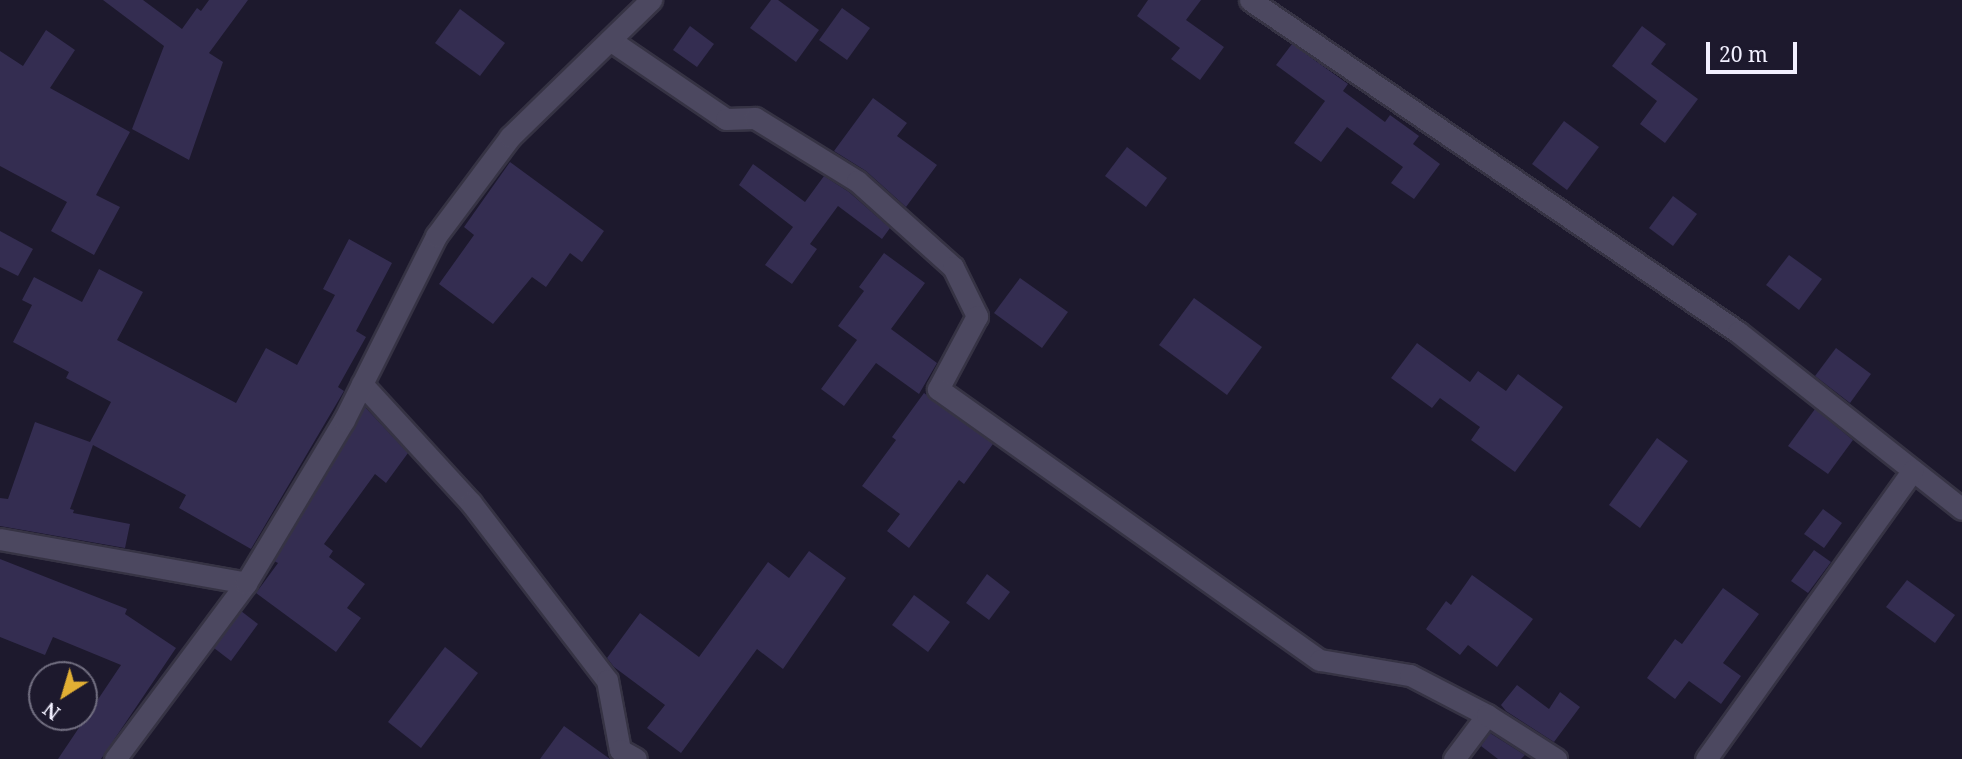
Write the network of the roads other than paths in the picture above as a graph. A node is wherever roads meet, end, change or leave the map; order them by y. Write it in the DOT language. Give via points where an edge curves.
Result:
graph roads {
  1 [pos="650,0"];
  2 [pos="1250,0"];
  3 [pos="610,40"];
  4 [pos="362,384"];
  5 [pos="1913,470"];
  6 [pos="1962,509"];
  7 [pos="0,539"];
  8 [pos="246,583"];
  9 [pos="1487,715"];
  10 [pos="115,759"];
  11 [pos="636,759"];
  12 [pos="1454,759"];
  13 [pos="1556,759"];
  14 [pos="1706,759"];
  1 -- 3 [label="street"];
  2 -- 5 [label="street" via="1738,332"];
  3 -- 4 [label="street" via="510,137 436,236"];
  3 -- 9 [label="street" via="726,119 755,118 857,181 953,267 977,316 939,389 1320,660 1410,675"];
  4 -- 8 [label="street"];
  4 -- 11 [label="street" via="471,503 607,680 620,750"];
  5 -- 6 [label="street"];
  5 -- 14 [label="street"];
  7 -- 8 [label="street"];
  8 -- 10 [label="street"];
  9 -- 12 [label="street"];
  9 -- 13 [label="street"];
}
